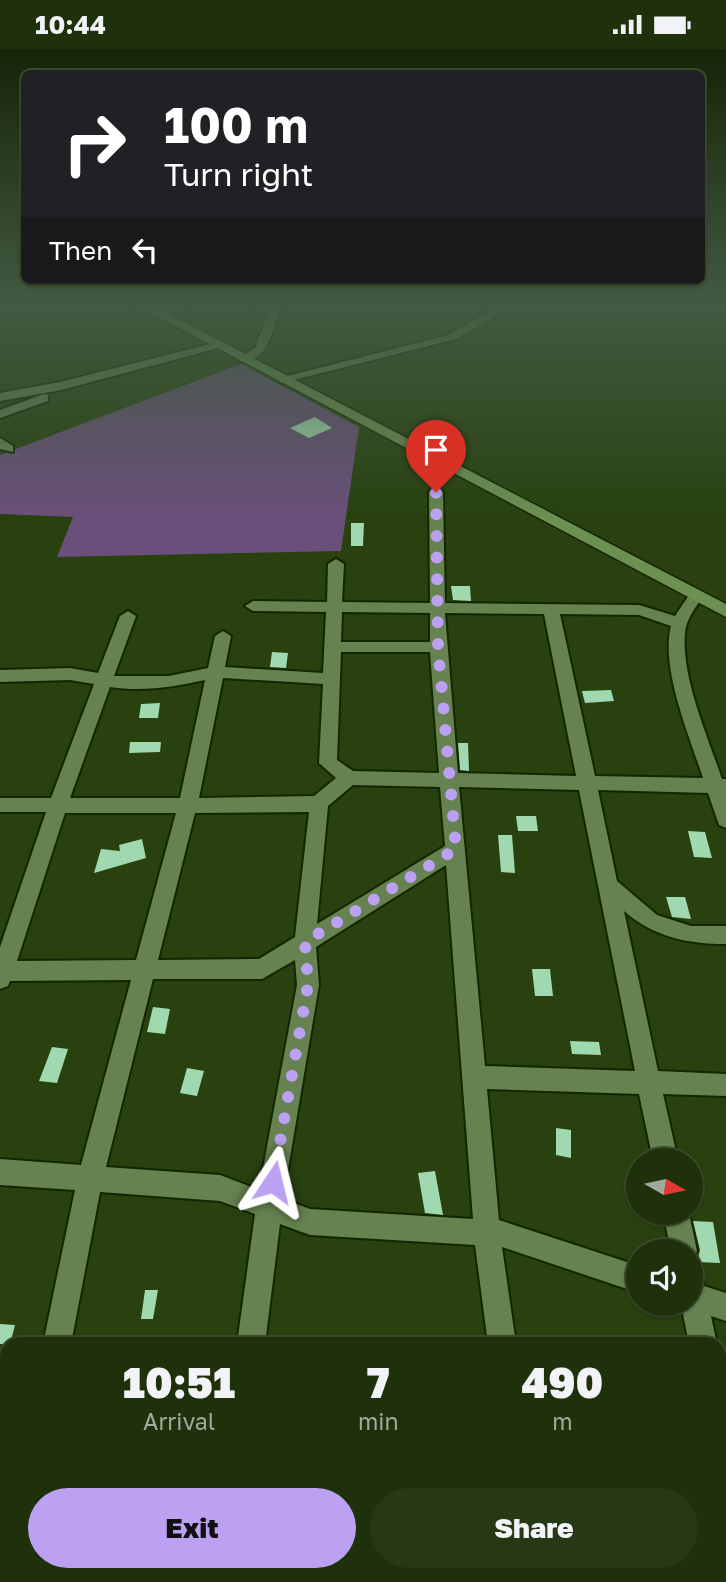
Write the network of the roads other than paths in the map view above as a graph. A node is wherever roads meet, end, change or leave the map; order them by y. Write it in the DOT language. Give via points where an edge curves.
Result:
graph roads {
  1 [pos="100,377"];
  2 [pos="277,377"];
  3 [pos="292,377"];
  4 [pos="282,379"];
  5 [pos="87,380"];
  6 [pos="0,397"];
  7 [pos="0,414"];
  8 [pos="436,492"];
  9 [pos="336,564"];
  10 [pos="696,595"];
  11 [pos="253,606"];
  12 [pos="334,607"];
  13 [pos="438,608"];
  14 [pos="551,609"];
  15 [pos="726,611"];
  16 [pos="128,616"];
  17 [pos="680,624"];
  18 [pos="223,636"];
  19 [pos="333,647"];
  20 [pos="438,647"];
  21 [pos="214,672"];
  22 [pos="0,676"];
  23 [pos="330,679"];
  24 [pos="105,680"];
  25 [pos="349,778"];
  26 [pos="450,780"];
  27 [pos="586,783"];
  28 [pos="721,786"];
  29 [pos="319,803"];
  30 [pos="58,804"];
  31 [pos="188,804"];
  32 [pos="0,805"];
  33 [pos="726,820"];
  34 [pos="456,849"];
  35 [pos="608,885"];
  36 [pos="726,935"];
  37 [pos="305,942"];
  38 [pos="144,969"];
  39 [pos="1,974"];
  40 [pos="476,1077"];
  41 [pos="649,1083"];
  42 [pos="726,1085"];
  43 [pos="663,1148"];
  44 [pos="0,1172"];
  45 [pos="90,1178"];
  46 [pos="269,1207"];
  47 [pos="487,1233"];
  48 [pos="626,1276"];
  49 [pos="703,1298"];
  50 [pos="726,1307"];
  51 [pos="697,1316"];
  52 [pos="58,1337"];
  53 [pos="252,1337"];
  54 [pos="501,1337"];
  55 [pos="701,1337"];
  1 -- 5 [label="street"];
  2 -- 4 [label="main road"];
  3 -- 4 [label="street"];
  4 -- 10 [label="main road"];
  5 -- 6 [label="street"];
  5 -- 7 [label="street"];
  8 -- 13 [label="street"];
  9 -- 12 [label="street"];
  10 -- 15 [label="main road"];
  10 -- 17 [label="street"];
  11 -- 12 [label="street"];
  12 -- 13 [label="street"];
  12 -- 19 [label="street"];
  13 -- 14 [label="street"];
  13 -- 20 [label="street"];
  14 -- 17 [label="street" via="639,610"];
  14 -- 27 [label="street"];
  16 -- 24 [label="street"];
  17 -- 28 [label="street" via="678,662"];
  18 -- 21 [label="street"];
  19 -- 20 [label="street"];
  19 -- 23 [label="street"];
  20 -- 26 [label="street"];
  21 -- 23 [label="street"];
  21 -- 24 [label="street" via="169,682"];
  21 -- 31 [label="street"];
  22 -- 24 [label="street" via="70,674"];
  23 -- 25 [label="street" via="328,763"];
  24 -- 30 [label="street"];
  25 -- 26 [label="street"];
  25 -- 29 [label="street"];
  26 -- 27 [label="street"];
  26 -- 34 [label="street"];
  27 -- 28 [label="street"];
  27 -- 35 [label="street"];
  28 -- 33 [label="street"];
  29 -- 31 [label="street"];
  29 -- 37 [label="street"];
  30 -- 31 [label="street"];
  30 -- 32 [label="street"];
  30 -- 39 [label="street"];
  31 -- 38 [label="street"];
  34 -- 37 [label="street"];
  34 -- 40 [label="street"];
  35 -- 36 [label="street" via="650,921 691,935"];
  35 -- 41 [label="street"];
  37 -- 38 [label="street" via="262,969"];
  37 -- 46 [label="street" via="308,985"];
  38 -- 39 [label="street"];
  38 -- 45 [label="street"];
  40 -- 41 [label="street"];
  40 -- 47 [label="street"];
  41 -- 42 [label="street"];
  41 -- 43 [label="street"];
  44 -- 45 [label="street"];
  45 -- 46 [label="street" via="219,1188"];
  45 -- 52 [label="street"];
  46 -- 47 [label="street" via="310,1222"];
  46 -- 53 [label="street"];
  47 -- 48 [label="street" via="506,1234"];
  47 -- 54 [label="street"];
  49 -- 50 [label="street"];
  51 -- 55 [label="street"];
}
